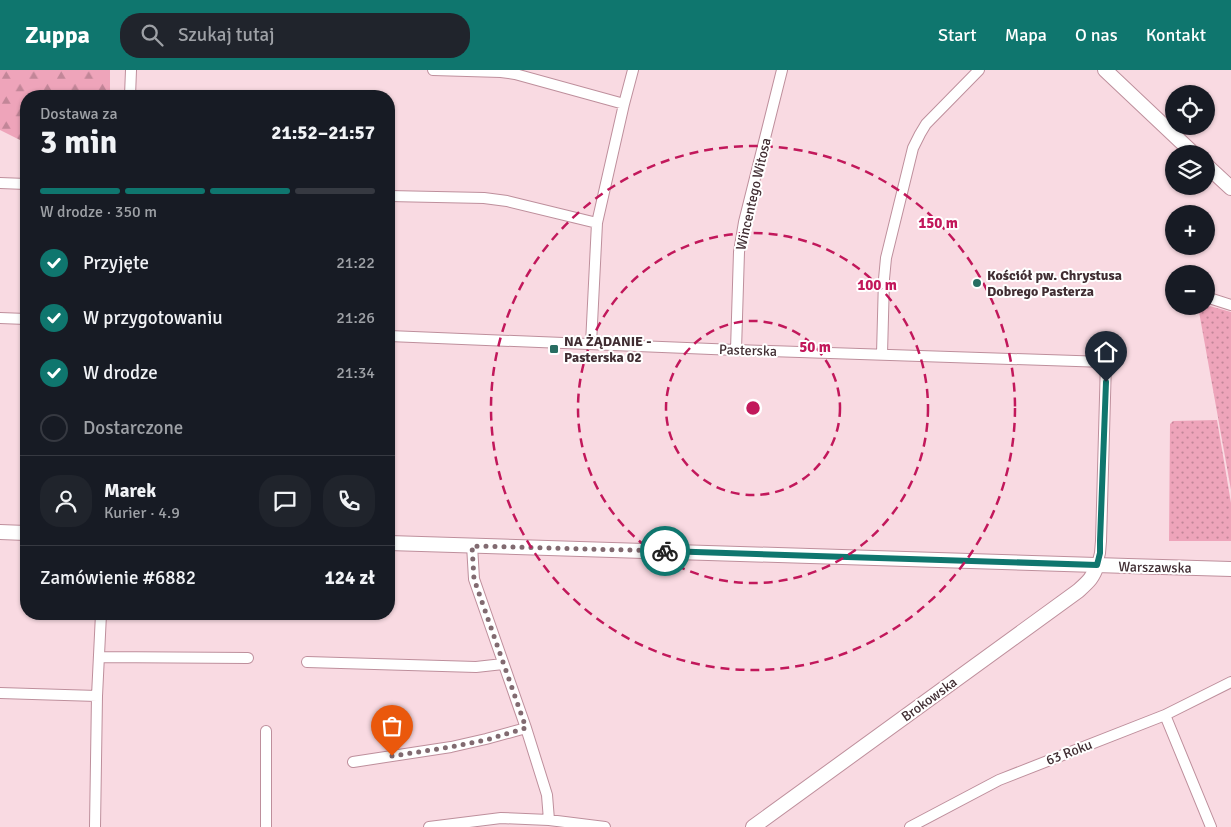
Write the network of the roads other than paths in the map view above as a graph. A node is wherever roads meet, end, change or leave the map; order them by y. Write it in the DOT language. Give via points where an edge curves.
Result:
graph roads {
  1 [pos="131,70"];
  2 [pos="433,70"];
  3 [pos="633,70"];
  4 [pos="782,70"];
  5 [pos="979,70"];
  6 [pos="1105,70"];
  7 [pos="130,90"];
  8 [pos="624,104"];
  9 [pos="1184,145"];
  10 [pos="1215,173"];
  11 [pos="0,182"];
  12 [pos="20,184"];
  13 [pos="1231,188"];
  14 [pos="395,196"];
  15 [pos="597,223"];
  16 [pos="1215,300"];
  17 [pos="1231,305"];
  18 [pos="0,318"];
  19 [pos="20,319"];
  20 [pos="395,336"];
  21 [pos="591,344"];
  22 [pos="736,350"];
  23 [pos="882,354"];
  24 [pos="0,532"];
  25 [pos="20,532"];
  26 [pos="395,543"];
  27 [pos="472,546"];
  28 [pos="1097,565"];
  29 [pos="1231,569"];
  30 [pos="101,620"];
  31 [pos="99,656"];
  32 [pos="248,658"];
  33 [pos="306,662"];
  34 [pos="504,664"];
  35 [pos="1231,682"];
  36 [pos="0,693"];
  37 [pos="97,696"];
  38 [pos="1165,715"];
  39 [pos="526,728"];
  40 [pos="266,731"];
  41 [pos="353,762"];
  42 [pos="550,820"];
  43 [pos="95,827"];
  44 [pos="266,827"];
  45 [pos="429,827"];
  46 [pos="605,827"];
  47 [pos="753,827"];
  48 [pos="910,827"];
  49 [pos="1211,827"];
  1 -- 7 [label="street"];
  2 -- 8 [label="street" via="515,74"];
  3 -- 8 [label="street"];
  4 -- 22 [label="street, Wincentego Witosa" via="740,244"];
  5 -- 23 [label="street" via="926,124 913,148 886,258"];
  6 -- 9 [label="street"];
  8 -- 15 [label="street"];
  10 -- 13 [label="street"];
  11 -- 12 [label="street"];
  14 -- 15 [label="street" via="507,201"];
  15 -- 21 [label="street"];
  16 -- 17 [label="street"];
  18 -- 19 [label="street"];
  20 -- 21 [label="street, Pasterska"];
  21 -- 22 [label="street, Pasterska"];
  22 -- 23 [label="street, Pasterska"];
  23 -- 28 [label="street, Pasterska" via="1106,362"];
  24 -- 25 [label="street"];
  26 -- 27 [label="street, Warszawska"];
  27 -- 28 [label="street, Warszawska"];
  27 -- 34 [label="street" via="474,579"];
  28 -- 29 [label="street, Warszawska"];
  28 -- 47 [label="street, Brokowska" via="1089,582 1078,591"];
  30 -- 31 [label="street"];
  31 -- 32 [label="street"];
  31 -- 37 [label="street"];
  33 -- 34 [label="street" via="476,667"];
  34 -- 39 [label="street"];
  35 -- 38 [label="street, 63 Roku"];
  36 -- 37 [label="street"];
  37 -- 43 [label="street"];
  38 -- 48 [label="street, 63 Roku" via="999,780"];
  38 -- 49 [label="street"];
  39 -- 41 [label="street" via="451,747"];
  39 -- 42 [label="street" via="547,795"];
  40 -- 44 [label="street"];
  42 -- 45 [label="street" via="501,818"];
  42 -- 46 [label="street"];
}
